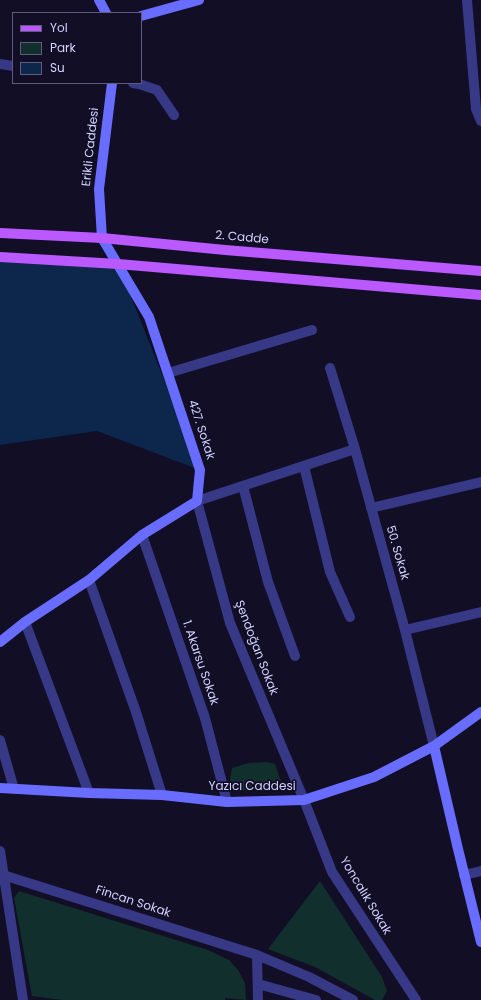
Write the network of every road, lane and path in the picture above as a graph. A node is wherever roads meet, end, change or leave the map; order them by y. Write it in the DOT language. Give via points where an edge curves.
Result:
graph roads {
  1 [pos="99,0"];
  2 [pos="199,0"];
  3 [pos="467,0"];
  4 [pos="105,12"];
  5 [pos="142,16"];
  6 [pos="0,64"];
  7 [pos="12,66"];
  8 [pos="112,84"];
  9 [pos="139,84"];
  10 [pos="174,115"];
  11 [pos="481,121"];
  12 [pos="0,233"];
  13 [pos="102,238"];
  14 [pos="0,257"];
  15 [pos="118,264"];
  16 [pos="481,271"];
  17 [pos="481,295"];
  18 [pos="312,330"];
  19 [pos="330,368"];
  20 [pos="168,373"];
  21 [pos="355,449"];
  22 [pos="304,466"];
  23 [pos="481,482"];
  24 [pos="243,486"];
  25 [pos="197,501"];
  26 [pos="371,508"];
  27 [pos="142,535"];
  28 [pos="89,580"];
  29 [pos="481,612"];
  30 [pos="350,617"];
  31 [pos="25,622"];
  32 [pos="405,630"];
  33 [pos="0,642"];
  34 [pos="295,656"];
  35 [pos="481,712"];
  36 [pos="0,740"];
  37 [pos="434,746"];
  38 [pos="0,788"];
  39 [pos="14,789"];
  40 [pos="89,793"];
  41 [pos="162,795"];
  42 [pos="304,800"];
  43 [pos="227,802"];
  44 [pos="0,851"];
  45 [pos="481,871"];
  46 [pos="2,874"];
  47 [pos="464,875"];
  48 [pos="481,942"];
  49 [pos="258,955"];
  50 [pos="258,984"];
  51 [pos="23,1000"];
  52 [pos="258,1000"];
  53 [pos="316,1000"];
  54 [pos="353,1000"];
  55 [pos="416,1000"];
  1 -- 4 [label="main road"];
  2 -- 5 [label="main road"];
  3 -- 11 [label="street" via="476,109"];
  6 -- 7 [label="street"];
  8 -- 13 [label="main road, Erikli Caddesi" via="99,189"];
  9 -- 10 [label="street" via="157,90"];
  12 -- 13 [label="main road, 2. Cadde"];
  13 -- 15 [label="main road, 427. Sokak"];
  13 -- 16 [label="main road, 2. Cadde"];
  14 -- 15 [label="main road"];
  15 -- 17 [label="main road"];
  15 -- 20 [label="main road, 427. Sokak" via="149,317"];
  18 -- 20 [label="street"];
  19 -- 21 [label="street, 50. Sokak"];
  20 -- 25 [label="main road, 427. Sokak" via="200,470"];
  21 -- 22 [label="street"];
  21 -- 26 [label="street, 50. Sokak"];
  22 -- 24 [label="street"];
  22 -- 30 [label="street" via="330,572"];
  23 -- 26 [label="street"];
  24 -- 25 [label="street"];
  24 -- 34 [label="street" via="268,582"];
  25 -- 27 [label="main road"];
  25 -- 42 [label="street, Şendoğan Sokak" via="230,623"];
  26 -- 32 [label="street, 50. Sokak"];
  27 -- 28 [label="main road"];
  27 -- 43 [label="street, 1. Akarsu Sokak" via="205,718"];
  28 -- 31 [label="main road"];
  28 -- 41 [label="street" via="136,712"];
  29 -- 32 [label="street"];
  31 -- 33 [label="main road"];
  31 -- 40 [label="street"];
  32 -- 37 [label="street, 50. Sokak"];
  35 -- 37 [label="main road, Yazıcı Caddesi"];
  36 -- 39 [label="street"];
  37 -- 42 [label="main road, Yazıcı Caddesi" via="374,776"];
  37 -- 47 [label="main road"];
  38 -- 39 [label="main road, Yazıcı Caddesi"];
  39 -- 40 [label="main road, Yazıcı Caddesi"];
  40 -- 41 [label="main road, Yazıcı Caddesi"];
  41 -- 43 [label="main road, Yazıcı Caddesi"];
  42 -- 43 [label="main road, Yazıcı Caddesi"];
  42 -- 55 [label="street, Yoncalık Sokak" via="332,872"];
  44 -- 46 [label="street"];
  45 -- 47 [label="street"];
  46 -- 49 [label="street, Fincan Sokak"];
  46 -- 51 [label="street"];
  47 -- 48 [label="main road"];
  49 -- 50 [label="street"];
  49 -- 54 [label="street, Fincan Sokak" via="309,976"];
  50 -- 52 [label="street"];
  50 -- 53 [label="street"];
}
